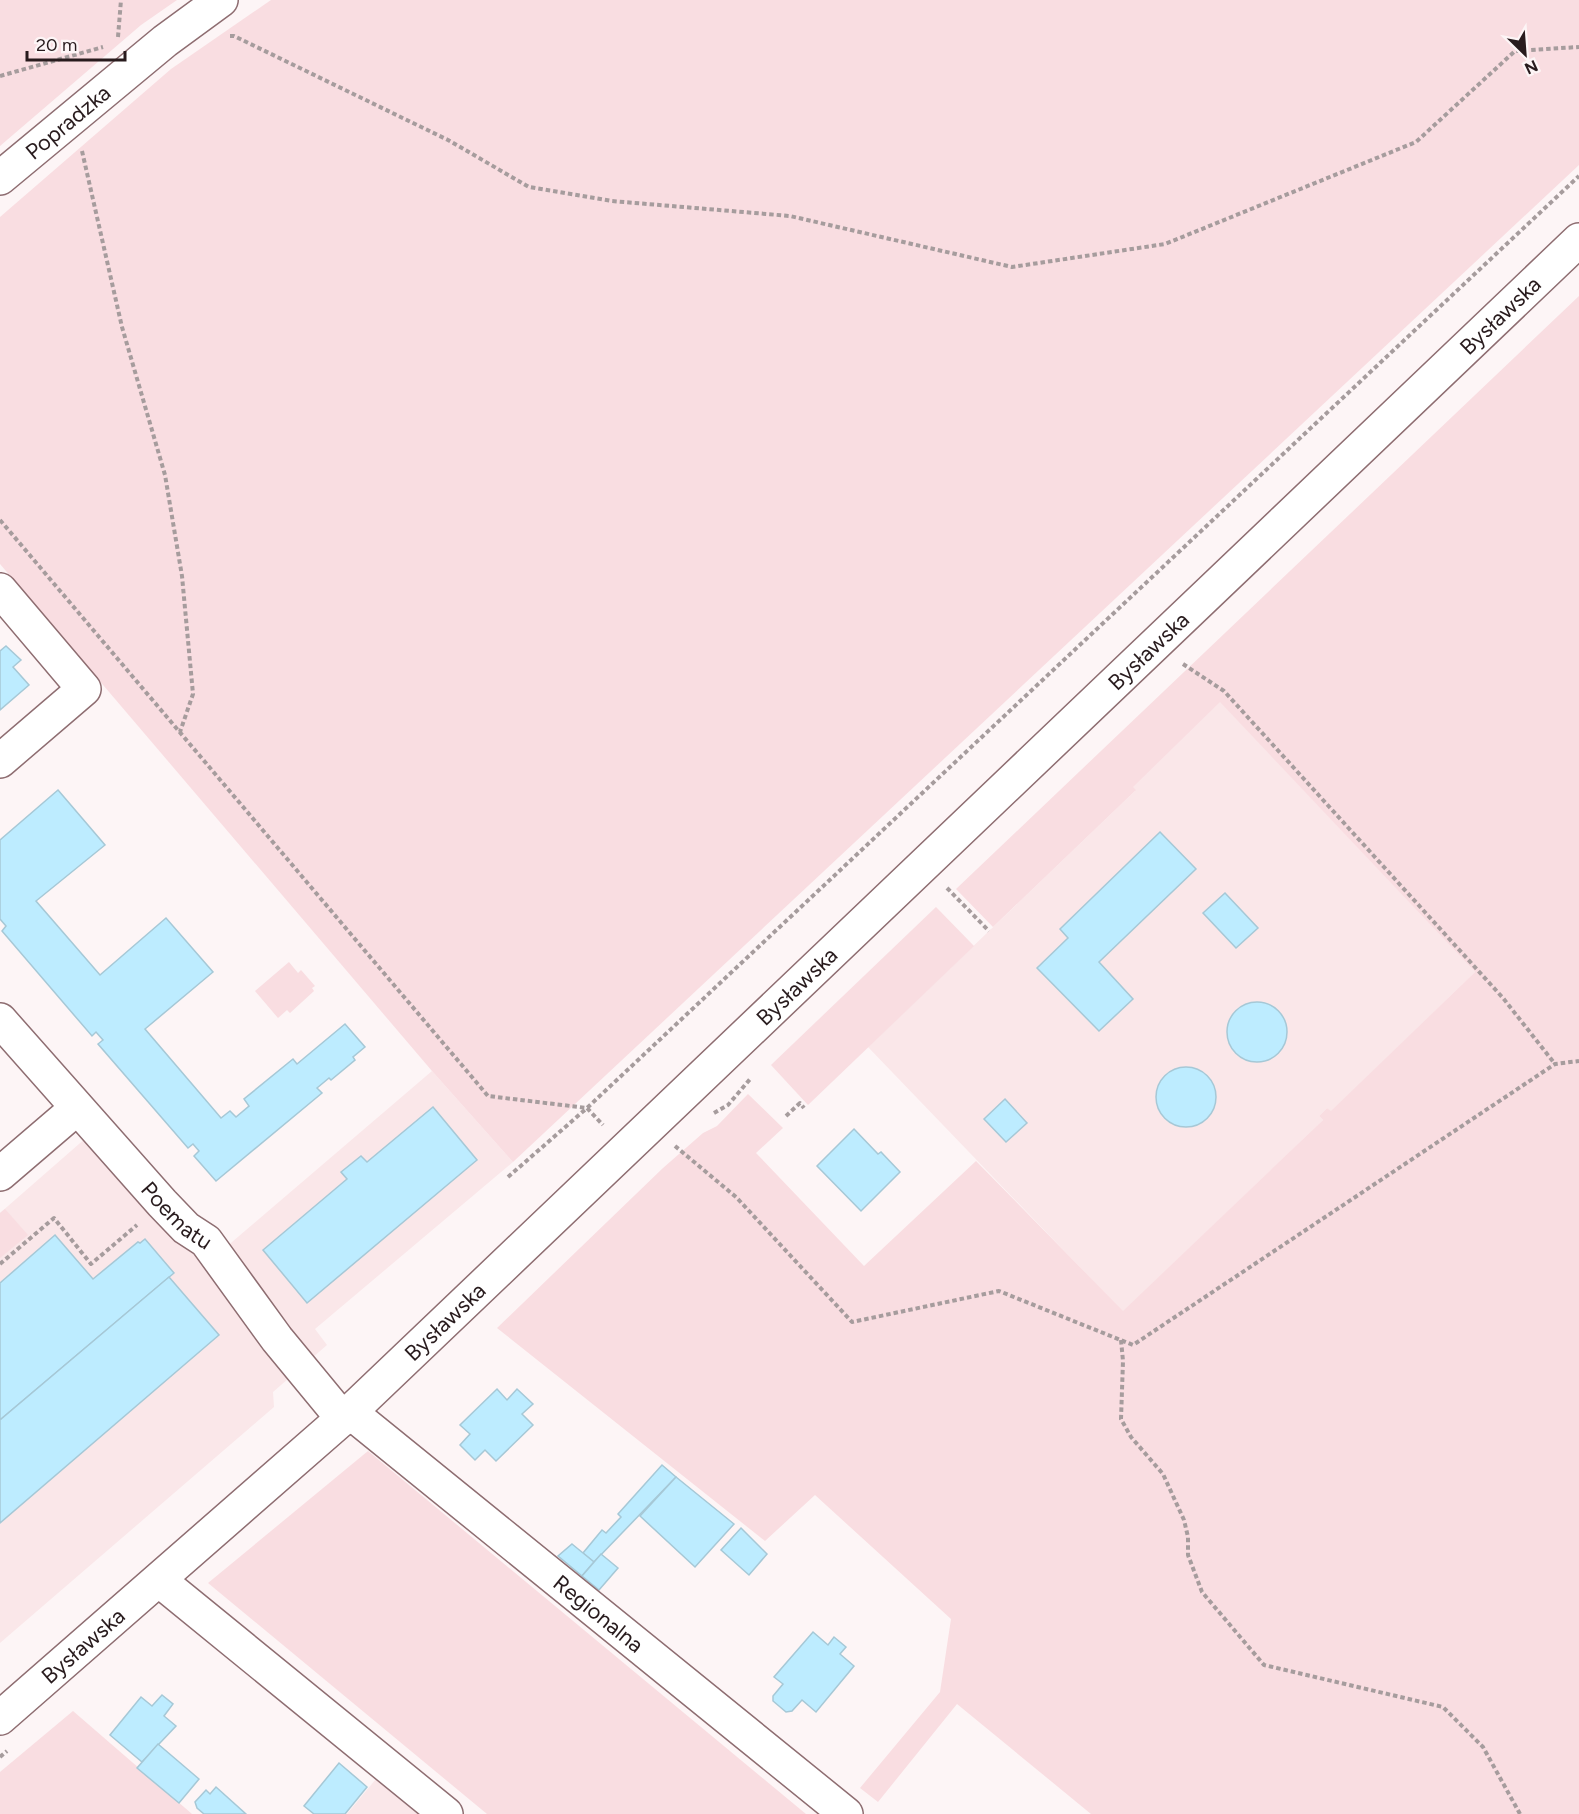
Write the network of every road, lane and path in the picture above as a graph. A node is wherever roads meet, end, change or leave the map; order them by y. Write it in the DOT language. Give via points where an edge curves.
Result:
graph roads {
  1 [pos="121,0"];
  2 [pos="221,0"];
  3 [pos="223,37"];
  4 [pos="106,46"];
  5 [pos="1579,47"];
  6 [pos="0,76"];
  7 [pos="107,88"];
  8 [pos="80,142"];
  9 [pos="1579,176"];
  10 [pos="0,178"];
  11 [pos="1579,240"];
  12 [pos="0,520"];
  13 [pos="0,590"];
  14 [pos="1179,661"];
  15 [pos="180,732"];
  16 [pos="0,761"];
  17 [pos="945,885"];
  18 [pos="989,931"];
  19 [pos="0,1020"];
  20 [pos="1579,1061"];
  21 [pos="1555,1064"];
  22 [pos="77,1107"];
  23 [pos="587,1108"];
  24 [pos="804,1108"];
  25 [pos="786,1116"];
  26 [pos="606,1128"];
  27 [pos="671,1142"];
  28 [pos="0,1174"];
  29 [pos="508,1177"];
  30 [pos="162,1203"];
  31 [pos="0,1264"];
  32 [pos="1121,1340"];
  33 [pos="346,1415"];
  34 [pos="159,1580"];
  35 [pos="0,1718"];
  36 [pos="446,1814"];
  37 [pos="846,1814"];
  38 [pos="1520,1814"];
  1 -- 7 [label="path"];
  2 -- 7 [label="street, Popradzka"];
  3 -- 5 [label="path" via="234,36 448,140 529,187 612,201 790,216 1012,267 1165,244 1416,142 1515,51"];
  4 -- 6 [label="path"];
  7 -- 10 [label="street, Popradzka"];
  8 -- 15 [label="path" via="122,327 165,475 182,576 193,694"];
  9 -- 23 [label="path"];
  11 -- 33 [label="street, Bysławska"];
  12 -- 15 [label="path"];
  13 -- 16 [label="street" via="84,689"];
  14 -- 21 [label="path" via="1224,691 1503,998"];
  15 -- 23 [label="path" via="488,1096"];
  17 -- 18 [label="path"];
  19 -- 22 [label="street, Poematu"];
  20 -- 21 [label="path"];
  21 -- 32 [label="path" via="1133,1345"];
  22 -- 28 [label="street"];
  22 -- 30 [label="street, Poematu"];
  23 -- 26 [label="path"];
  23 -- 29 [label="path"];
  24 -- 25 [label="path" via="800,1103"];
  27 -- 32 [label="path" via="736,1197 852,1322 999,1291"];
  30 -- 31 [label="path" via="92,1264 54,1218"];
  30 -- 33 [label="street, Poematu" via="206,1242 277,1339"];
  32 -- 38 [label="path" via="1120,1419 1163,1474 1184,1520 1188,1555 1202,1592 1228,1624 1264,1665 1443,1707 1483,1747"];
  33 -- 34 [label="street, Bysławska"];
  33 -- 37 [label="street, Regionalna"];
  34 -- 35 [label="street, Bysławska"];
  34 -- 36 [label="street"];
}
